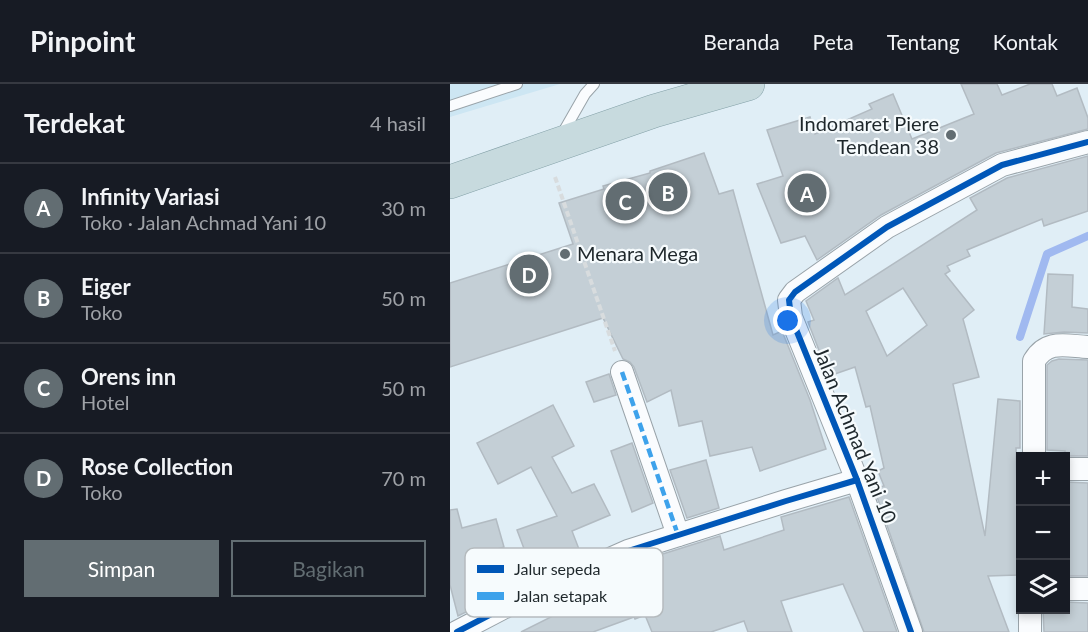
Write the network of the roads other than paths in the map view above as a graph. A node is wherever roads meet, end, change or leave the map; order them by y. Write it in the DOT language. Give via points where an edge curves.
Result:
graph roads {
  1 [pos="517,84"];
  2 [pos="594,84"];
  3 [pos="748,84"];
  4 [pos="450,106"];
  5 [pos="1088,142"];
  6 [pos="551,146"];
  7 [pos="450,182"];
  8 [pos="1088,346"];
  9 [pos="622,372"];
  10 [pos="1034,452"];
  11 [pos="1070,469"];
  12 [pos="1088,469"];
  13 [pos="857,480"];
  14 [pos="678,535"];
  15 [pos="637,548"];
  16 [pos="1070,589"];
  17 [pos="1088,589"];
  18 [pos="1030,614"];
  19 [pos="486,617"];
  20 [pos="458,632"];
  21 [pos="910,632"];
  22 [pos="1030,632"];
  1 -- 4 [label="lane"];
  2 -- 6 [label="lane"];
  3 -- 6 [label="highway"];
  5 -- 13 [label="street, Jalan Achmad Yani 10" via="1002,165 935,200 886,227 789,300 791,317"];
  6 -- 7 [label="highway"];
  8 -- 10 [label="street" via="1050,346 1039,352 1034,361"];
  9 -- 14 [label="street"];
  11 -- 12 [label="street"];
  13 -- 14 [label="street"];
  13 -- 21 [label="street, Jalan Achmad Yani 10"];
  14 -- 15 [label="street"];
  16 -- 17 [label="street"];
  18 -- 22 [label="street"];
  19 -- 20 [label="street"];
}
